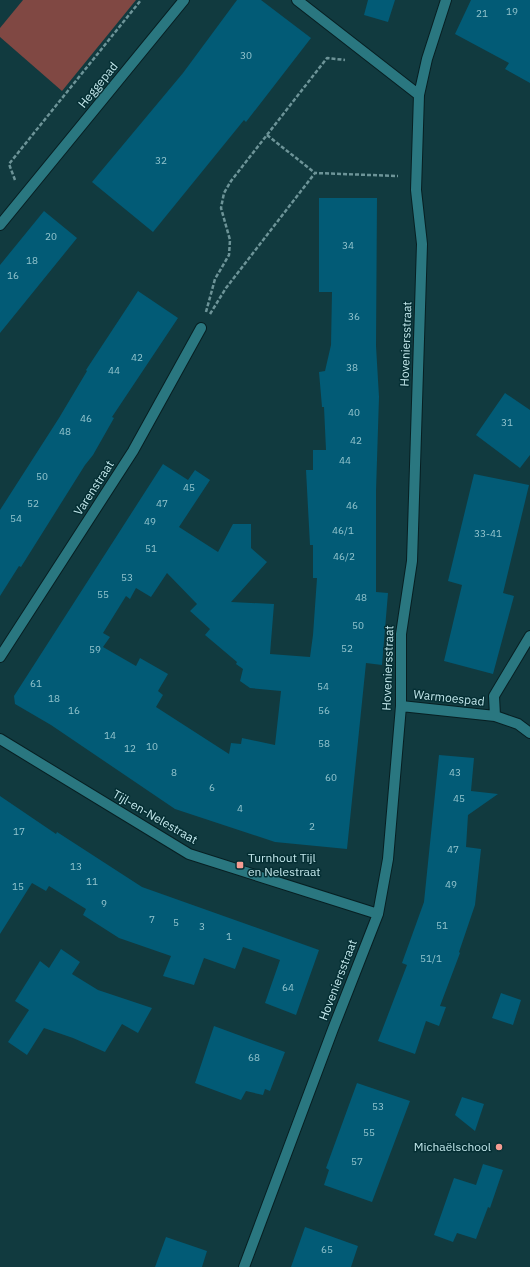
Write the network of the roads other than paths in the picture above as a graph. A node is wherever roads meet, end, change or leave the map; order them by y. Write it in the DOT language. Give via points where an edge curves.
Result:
graph roads {
  1 [pos="184,0"];
  2 [pos="297,0"];
  3 [pos="446,0"];
  4 [pos="419,95"];
  5 [pos="0,225"];
  6 [pos="201,328"];
  7 [pos="530,636"];
  8 [pos="0,658"];
  9 [pos="401,706"];
  10 [pos="495,716"];
  11 [pos="530,733"];
  12 [pos="0,739"];
  13 [pos="378,914"];
  14 [pos="244,1267"];
  1 -- 5 [label="street, Heggepad"];
  2 -- 4 [label="street"];
  3 -- 4 [label="street, Hoveniersstraat" via="427,59"];
  4 -- 9 [label="street, Hoveniersstraat" via="416,190 422,244 412,561 401,634"];
  6 -- 8 [label="street, Varenstraat" via="133,451"];
  7 -- 10 [label="street, Warmoespad" via="494,696"];
  9 -- 10 [label="street, Warmoespad"];
  9 -- 13 [label="street, Hoveniersstraat" via="388,859"];
  10 -- 11 [label="street, Warmoespad" via="518,724"];
  12 -- 13 [label="street, Tijl-en-Nelestraat" via="189,854"];
  13 -- 14 [label="street, Hoveniersstraat" via="332,1029"];
}
